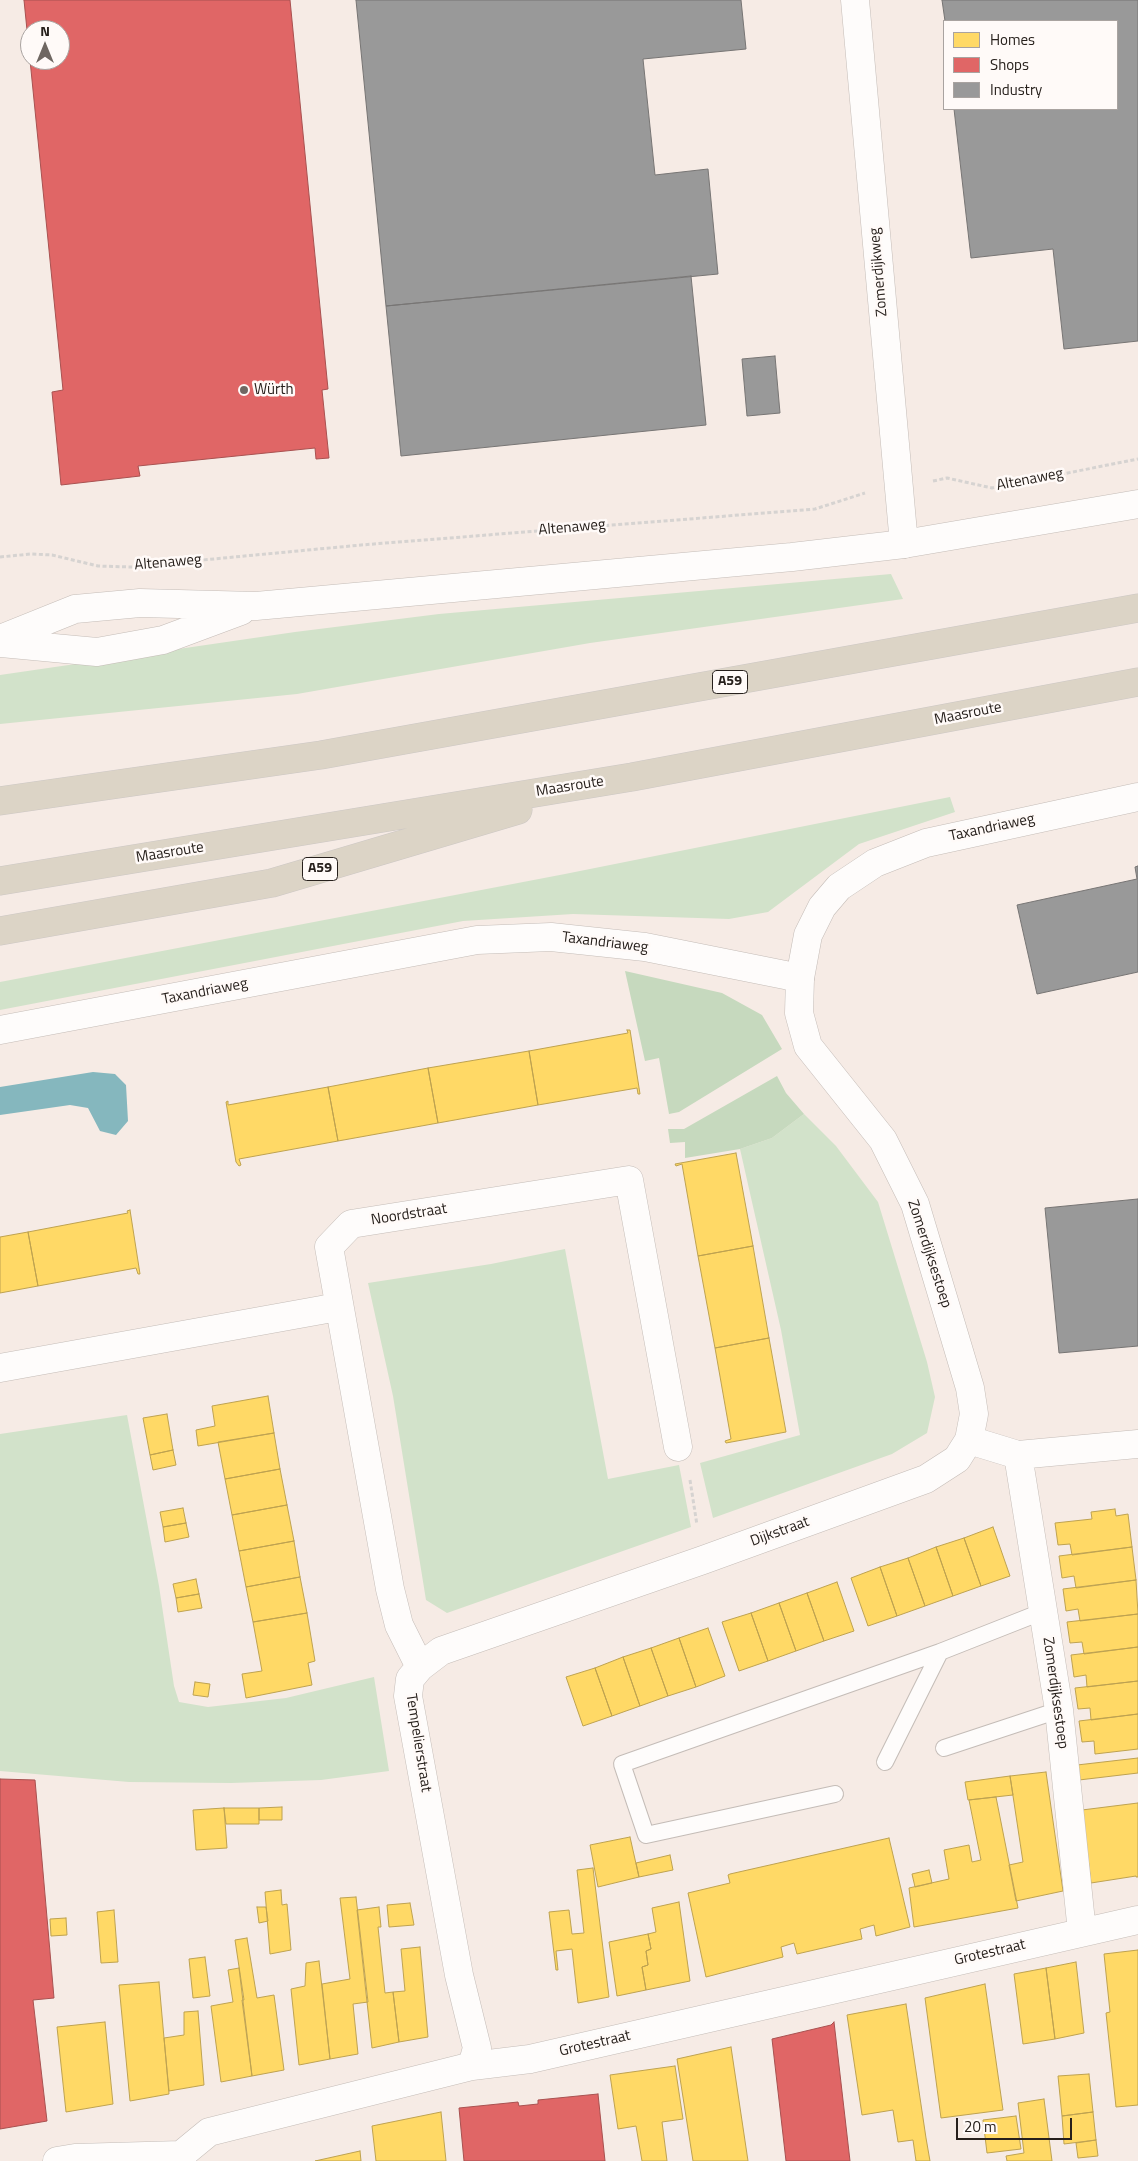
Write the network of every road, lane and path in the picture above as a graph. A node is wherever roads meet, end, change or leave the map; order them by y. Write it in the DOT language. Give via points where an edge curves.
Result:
graph roads {
  1 [pos="855,0"];
  2 [pos="1138,459"];
  3 [pos="899,487"];
  4 [pos="1138,504"];
  5 [pos="904,544"];
  6 [pos="0,557"];
  7 [pos="256,606"];
  8 [pos="1138,608"];
  9 [pos="0,639"];
  10 [pos="0,643"];
  11 [pos="1138,682"];
  12 [pos="632,777"];
  13 [pos="1138,797"];
  14 [pos="0,801"];
  15 [pos="0,881"];
  16 [pos="0,931"];
  17 [pos="800,978"];
  18 [pos="0,1030"];
  19 [pos="338,1307"];
  20 [pos="0,1368"];
  21 [pos="969,1440"];
  22 [pos="1138,1444"];
  23 [pos="678,1447"];
  24 [pos="1018,1456"];
  25 [pos="703,1560"];
  26 [pos="1044,1612"];
  27 [pos="940,1652"];
  28 [pos="420,1667"];
  29 [pos="1060,1710"];
  30 [pos="944,1748"];
  31 [pos="885,1762"];
  32 [pos="836,1794"];
  33 [pos="1138,1920"];
  34 [pos="1082,1932"];
  35 [pos="472,2066"];
  36 [pos="181,2158"];
  37 [pos="57,2161"];
  1 -- 3 [label="street, Zomerdijkweg"];
  2 -- 3 [label="path, Altenaweg" via="992,488 947,478"];
  3 -- 5 [label="street, Zomerdijkweg"];
  3 -- 6 [label="path, Altenaweg" via="856,495 814,509 131,567 98,566 52,555"];
  4 -- 5 [label="street"];
  5 -- 7 [label="street"];
  7 -- 9 [label="street" via="140,603 75,609"];
  7 -- 10 [label="street" via="162,640 97,652"];
  8 -- 14 [label="highway, A59" via="321,755"];
  11 -- 12 [label="highway, Maasroute / A59"];
  12 -- 15 [label="highway, Maasroute / A59"];
  12 -- 16 [label="highway, A59" via="272,883"];
  13 -- 17 [label="street, Taxandriaweg" via="926,843 875,863 840,887 822,907 808,935"];
  17 -- 18 [label="street, Taxandriaweg" via="626,945 552,937 477,940"];
  17 -- 21 [label="street, Zomerdijksestoep" via="799,1013 808,1046 883,1140 915,1204 970,1388 974,1414"];
  19 -- 20 [label="street"];
  19 -- 23 [label="street, Noordstraat" via="329,1247 351,1224 629,1180"];
  19 -- 28 [label="street" via="390,1589 399,1625"];
  21 -- 24 [label="street"];
  21 -- 25 [label="street, Dijkstraat" via="956,1459 926,1479"];
  22 -- 24 [label="street"];
  23 -- 25 [label="path" via="683,1445"];
  24 -- 26 [label="street, Zomerdijksestoep"];
  25 -- 28 [label="street, Dijkstraat" via="441,1651"];
  26 -- 27 [label="lane"];
  26 -- 29 [label="street, Zomerdijksestoep"];
  27 -- 31 [label="lane"];
  27 -- 32 [label="lane" via="622,1764 646,1835"];
  28 -- 35 [label="street, Tempelierstraat" via="410,1679 408,1696 458,1975 478,2048"];
  29 -- 30 [label="lane"];
  29 -- 34 [label="street, Zomerdijksestoep"];
  33 -- 34 [label="street, Grotestraat"];
  34 -- 35 [label="street, Grotestraat" via="530,2059"];
  35 -- 36 [label="street, Grotestraat" via="209,2132"];
  36 -- 37 [label="street, Grotestraat" via="75,2158"];
}
